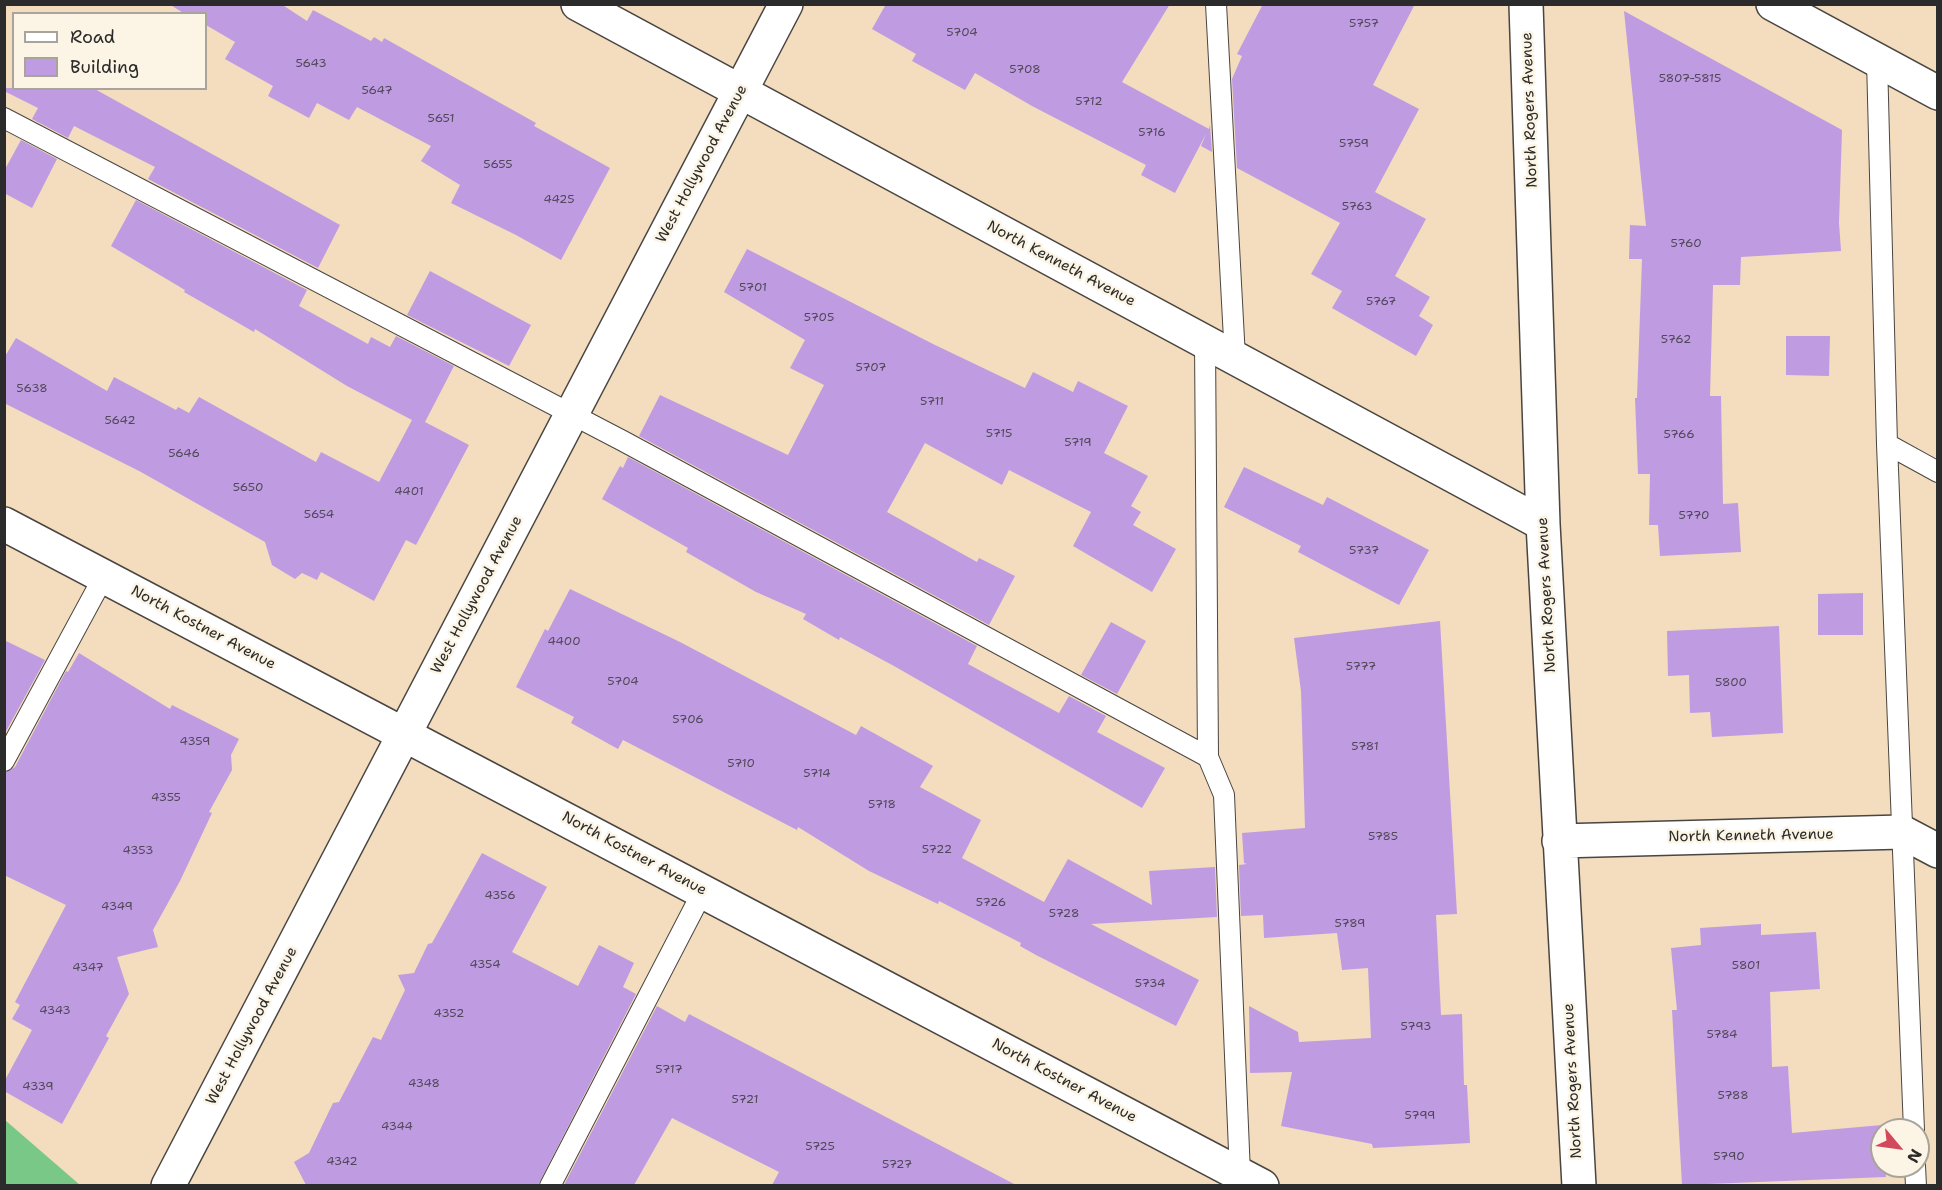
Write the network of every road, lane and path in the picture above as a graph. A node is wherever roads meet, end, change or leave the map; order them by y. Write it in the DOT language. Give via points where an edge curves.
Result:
graph roads {
  1 [pos="578,4"];
  2 [pos="786,4"];
  3 [pos="1216,4"];
  4 [pos="1526,4"];
  5 [pos="1773,4"];
  6 [pos="1877,60"];
  7 [pos="741,91"];
  8 [pos="1938,93"];
  9 [pos="4,118"];
  10 [pos="1205,341"];
  11 [pos="1235,358"];
  12 [pos="572,414"];
  13 [pos="1887,444"];
  14 [pos="1938,472"];
  15 [pos="4,524"];
  16 [pos="1543,524"];
  17 [pos="104,576"];
  18 [pos="405,734"];
  19 [pos="1208,757"];
  20 [pos="4,761"];
  21 [pos="1902,832"];
  22 [pos="1559,841"];
  23 [pos="1938,851"];
  24 [pos="703,891"];
  25 [pos="1914,1118"];
  26 [pos="1253,1182"];
  27 [pos="168,1185"];
  28 [pos="550,1185"];
  29 [pos="1579,1185"];
  1 -- 7 [label="street, North Kenneth Avenue"];
  2 -- 7 [label="street, West Hollywood Avenue"];
  3 -- 11 [label="lane"];
  4 -- 16 [label="street, North Rogers Avenue"];
  5 -- 6 [label="street"];
  6 -- 8 [label="street"];
  6 -- 13 [label="lane"];
  7 -- 10 [label="street, North Kenneth Avenue"];
  7 -- 12 [label="street, West Hollywood Avenue"];
  9 -- 12 [label="lane"];
  10 -- 11 [label="street, North Kenneth Avenue"];
  10 -- 19 [label="lane"];
  11 -- 16 [label="street, North Kenneth Avenue"];
  12 -- 18 [label="street, West Hollywood Avenue"];
  12 -- 19 [label="lane"];
  13 -- 14 [label="lane"];
  13 -- 21 [label="lane"];
  15 -- 17 [label="street, North Kostner Avenue"];
  16 -- 22 [label="street, North Rogers Avenue"];
  17 -- 18 [label="street, North Kostner Avenue"];
  17 -- 20 [label="lane"];
  18 -- 24 [label="street, North Kostner Avenue"];
  18 -- 27 [label="street, West Hollywood Avenue"];
  19 -- 26 [label="lane" via="1224,795"];
  21 -- 22 [label="street, North Kenneth Avenue"];
  21 -- 23 [label="street, North Kenneth Avenue"];
  21 -- 25 [label="lane"];
  22 -- 29 [label="street, North Rogers Avenue"];
  24 -- 26 [label="street, North Kostner Avenue"];
  24 -- 28 [label="lane"];
}
